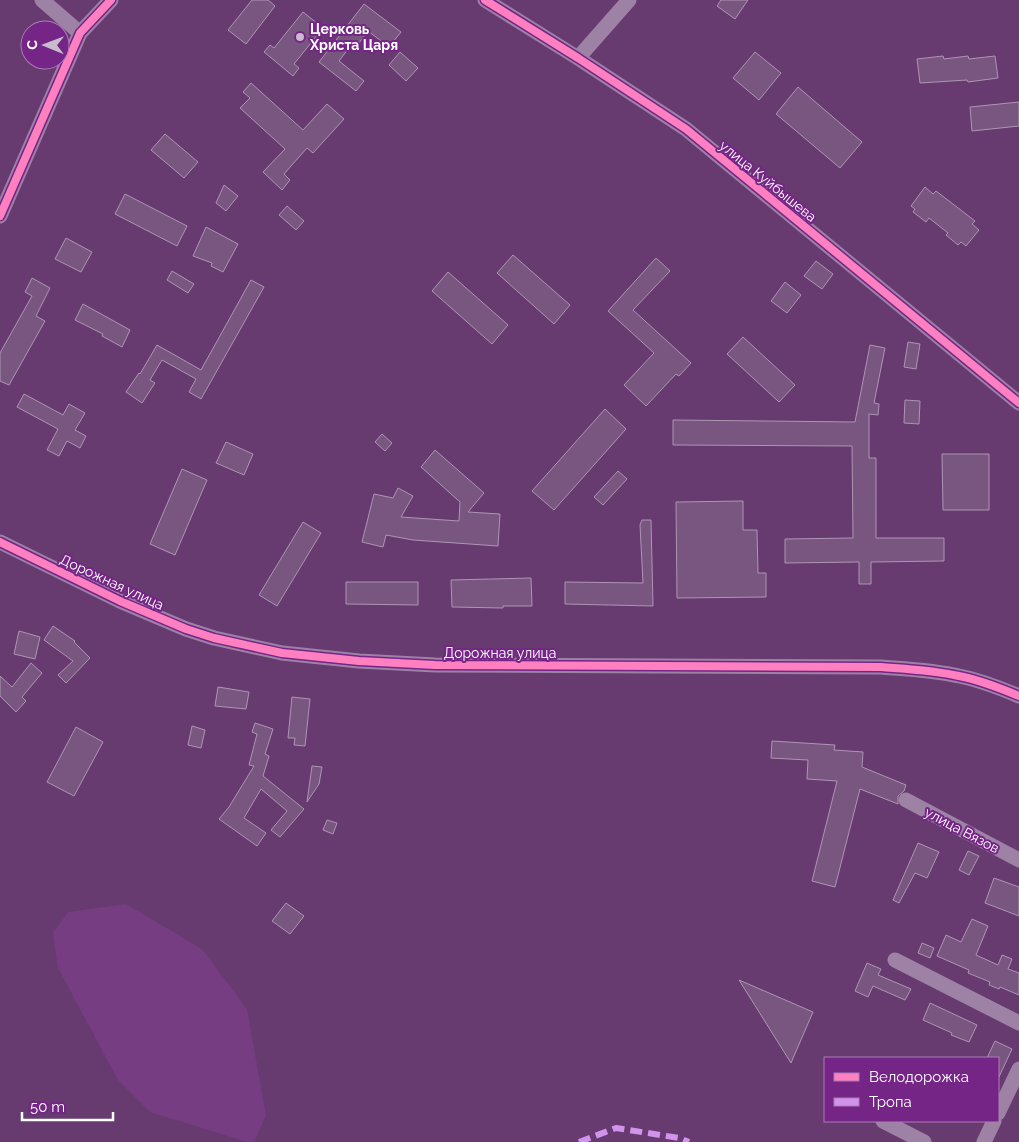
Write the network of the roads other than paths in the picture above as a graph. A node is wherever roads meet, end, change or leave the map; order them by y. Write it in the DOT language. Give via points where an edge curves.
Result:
graph roads {
  1 [pos="42,0"];
  2 [pos="111,0"];
  3 [pos="485,0"];
  4 [pos="629,0"];
  5 [pos="80,33"];
  6 [pos="578,58"];
  7 [pos="0,216"];
  8 [pos="1019,403"];
  9 [pos="0,542"];
  10 [pos="1019,696"];
  11 [pos="906,800"];
  12 [pos="1019,860"];
  13 [pos="895,960"];
  14 [pos="1019,1023"];
  15 [pos="1019,1069"];
  16 [pos="999,1111"];
  17 [pos="885,1122"];
  18 [pos="994,1122"];
  19 [pos="924,1142"];
  20 [pos="984,1142"];
  1 -- 5 [label="street"];
  2 -- 5 [label="street"];
  3 -- 6 [label="street, улица Куйбышева"];
  4 -- 6 [label="street"];
  5 -- 7 [label="street"];
  6 -- 8 [label="street, улица Куйбышева" via="686,129"];
  9 -- 10 [label="street, Дорожная улица" via="120,601 186,629 282,653 435,665 881,667 959,676"];
  11 -- 12 [label="street, улица Вязов"];
  13 -- 14 [label="street"];
  15 -- 16 [label="street"];
  17 -- 19 [label="street"];
  18 -- 20 [label="street"];
}
